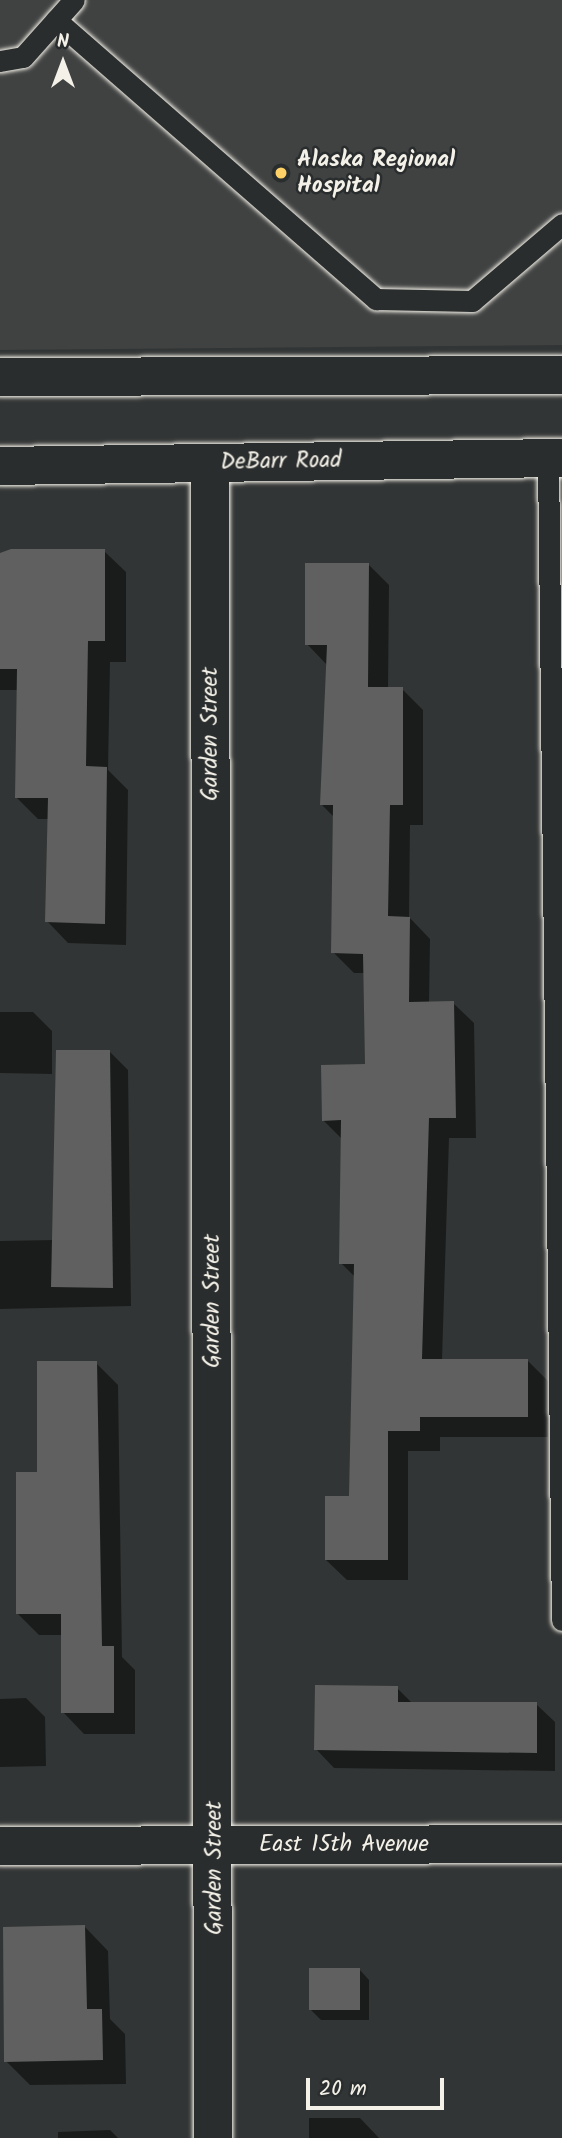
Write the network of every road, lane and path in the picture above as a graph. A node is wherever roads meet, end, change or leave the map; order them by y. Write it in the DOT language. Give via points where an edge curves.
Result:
graph roads {
  1 [pos="74,0"];
  2 [pos="55,20"];
  3 [pos="0,61"];
  4 [pos="562,224"];
  5 [pos="562,375"];
  6 [pos="0,377"];
  7 [pos="555,458"];
  8 [pos="209,463"];
  9 [pos="0,466"];
  10 [pos="562,1620"];
  11 [pos="562,1844"];
  12 [pos="0,1846"];
  13 [pos="215,1846"];
  14 [pos="213,2138"];
  1 -- 2 [label="lane"];
  2 -- 3 [label="lane" via="23,57"];
  2 -- 4 [label="lane" via="376,299 472,301"];
  5 -- 6 [label="street"];
  7 -- 8 [label="street, DeBarr Road"];
  7 -- 10 [label="lane"];
  8 -- 9 [label="street, DeBarr Road"];
  8 -- 13 [label="street, Garden Street"];
  11 -- 13 [label="street, East 15th Avenue"];
  12 -- 13 [label="street, East 15th Avenue"];
  13 -- 14 [label="street, Garden Street"];
}
